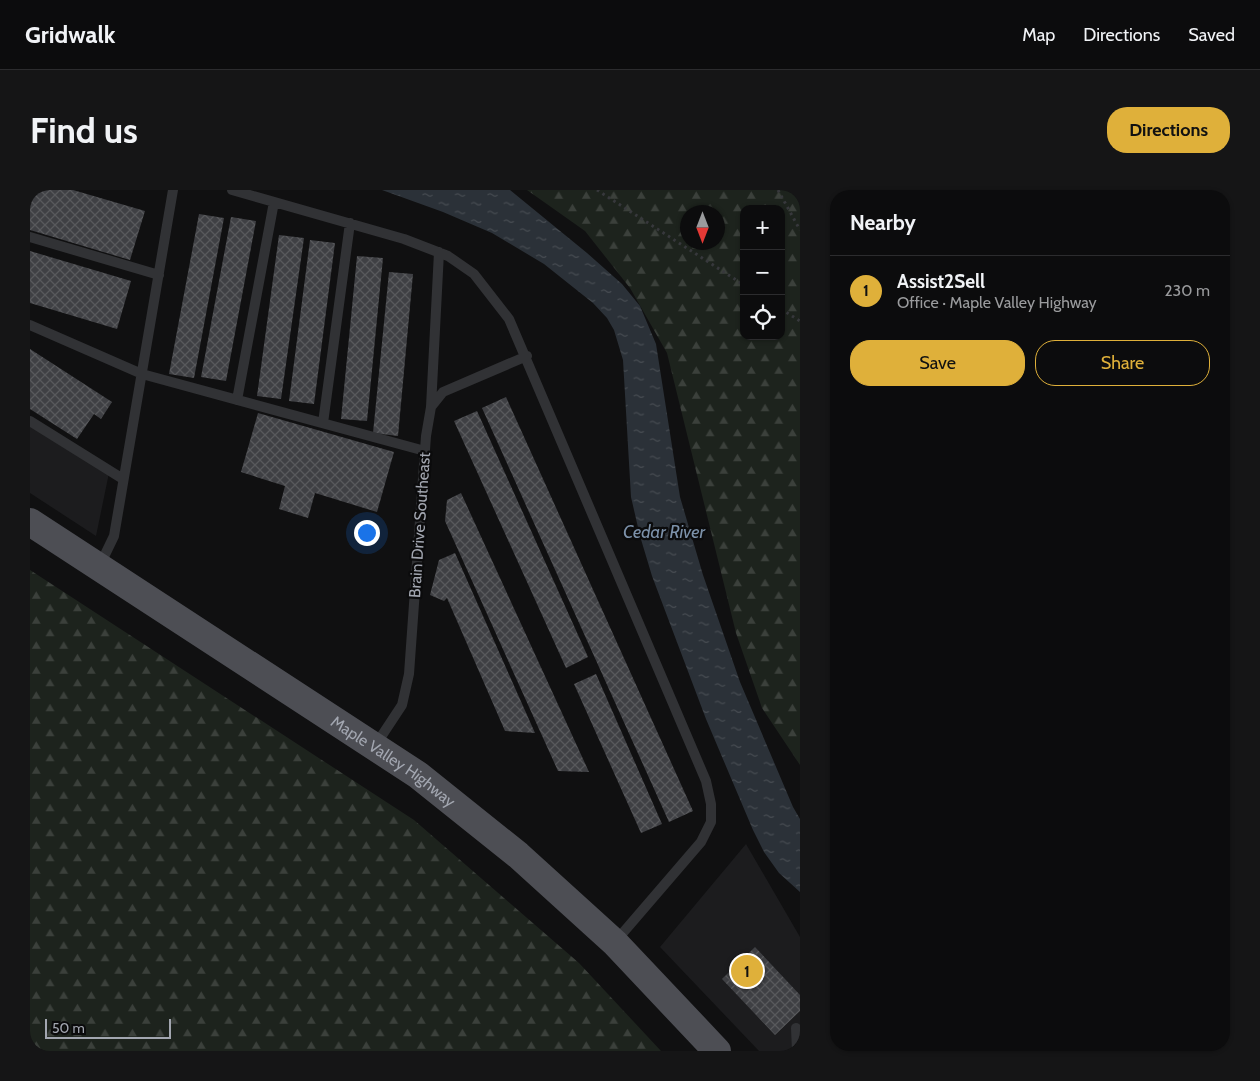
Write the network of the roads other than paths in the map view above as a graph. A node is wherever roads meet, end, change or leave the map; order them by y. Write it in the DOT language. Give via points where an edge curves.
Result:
graph roads {
  1 [pos="173,190"];
  2 [pos="232,190"];
  3 [pos="274,202"];
  4 [pos="350,223"];
  5 [pos="30,237"];
  6 [pos="439,252"];
  7 [pos="158,275"];
  8 [pos="30,325"];
  9 [pos="526,356"];
  10 [pos="142,374"];
  11 [pos="237,400"];
  12 [pos="431,407"];
  13 [pos="30,421"];
  14 [pos="323,423"];
  15 [pos="425,450"];
  16 [pos="123,478"];
  17 [pos="30,522"];
  18 [pos="99,566"];
  19 [pos="376,746"];
  20 [pos="615,943"];
  21 [pos="796,1028"];
  22 [pos="717,1051"];
  23 [pos="797,1051"];
  1 -- 7 [label="lane"];
  2 -- 3 [label="lane"];
  3 -- 4 [label="lane"];
  3 -- 11 [label="lane"];
  4 -- 6 [label="lane"];
  4 -- 14 [label="lane"];
  5 -- 7 [label="lane"];
  6 -- 9 [label="lane" via="474,274 510,319"];
  6 -- 12 [label="lane, Brain Drive Southeast"];
  7 -- 10 [label="lane"];
  8 -- 10 [label="lane"];
  9 -- 12 [label="lane" via="443,392"];
  9 -- 20 [label="lane" via="702,772 711,804 711,822 700,842"];
  10 -- 11 [label="lane"];
  10 -- 16 [label="lane"];
  11 -- 14 [label="lane"];
  12 -- 15 [label="lane, Brain Drive Southeast"];
  13 -- 16 [label="lane"];
  14 -- 15 [label="lane"];
  15 -- 19 [label="lane, Brain Drive Southeast" via="409,674 402,705"];
  16 -- 18 [label="lane" via="114,536"];
  17 -- 18 [label="main road, Maple Valley Highway"];
  18 -- 19 [label="main road, Maple Valley Highway"];
  19 -- 20 [label="main road, Maple Valley Highway" via="504,843"];
  20 -- 22 [label="main road, Maple Valley Highway"];
  21 -- 23 [label="lane"];
}
